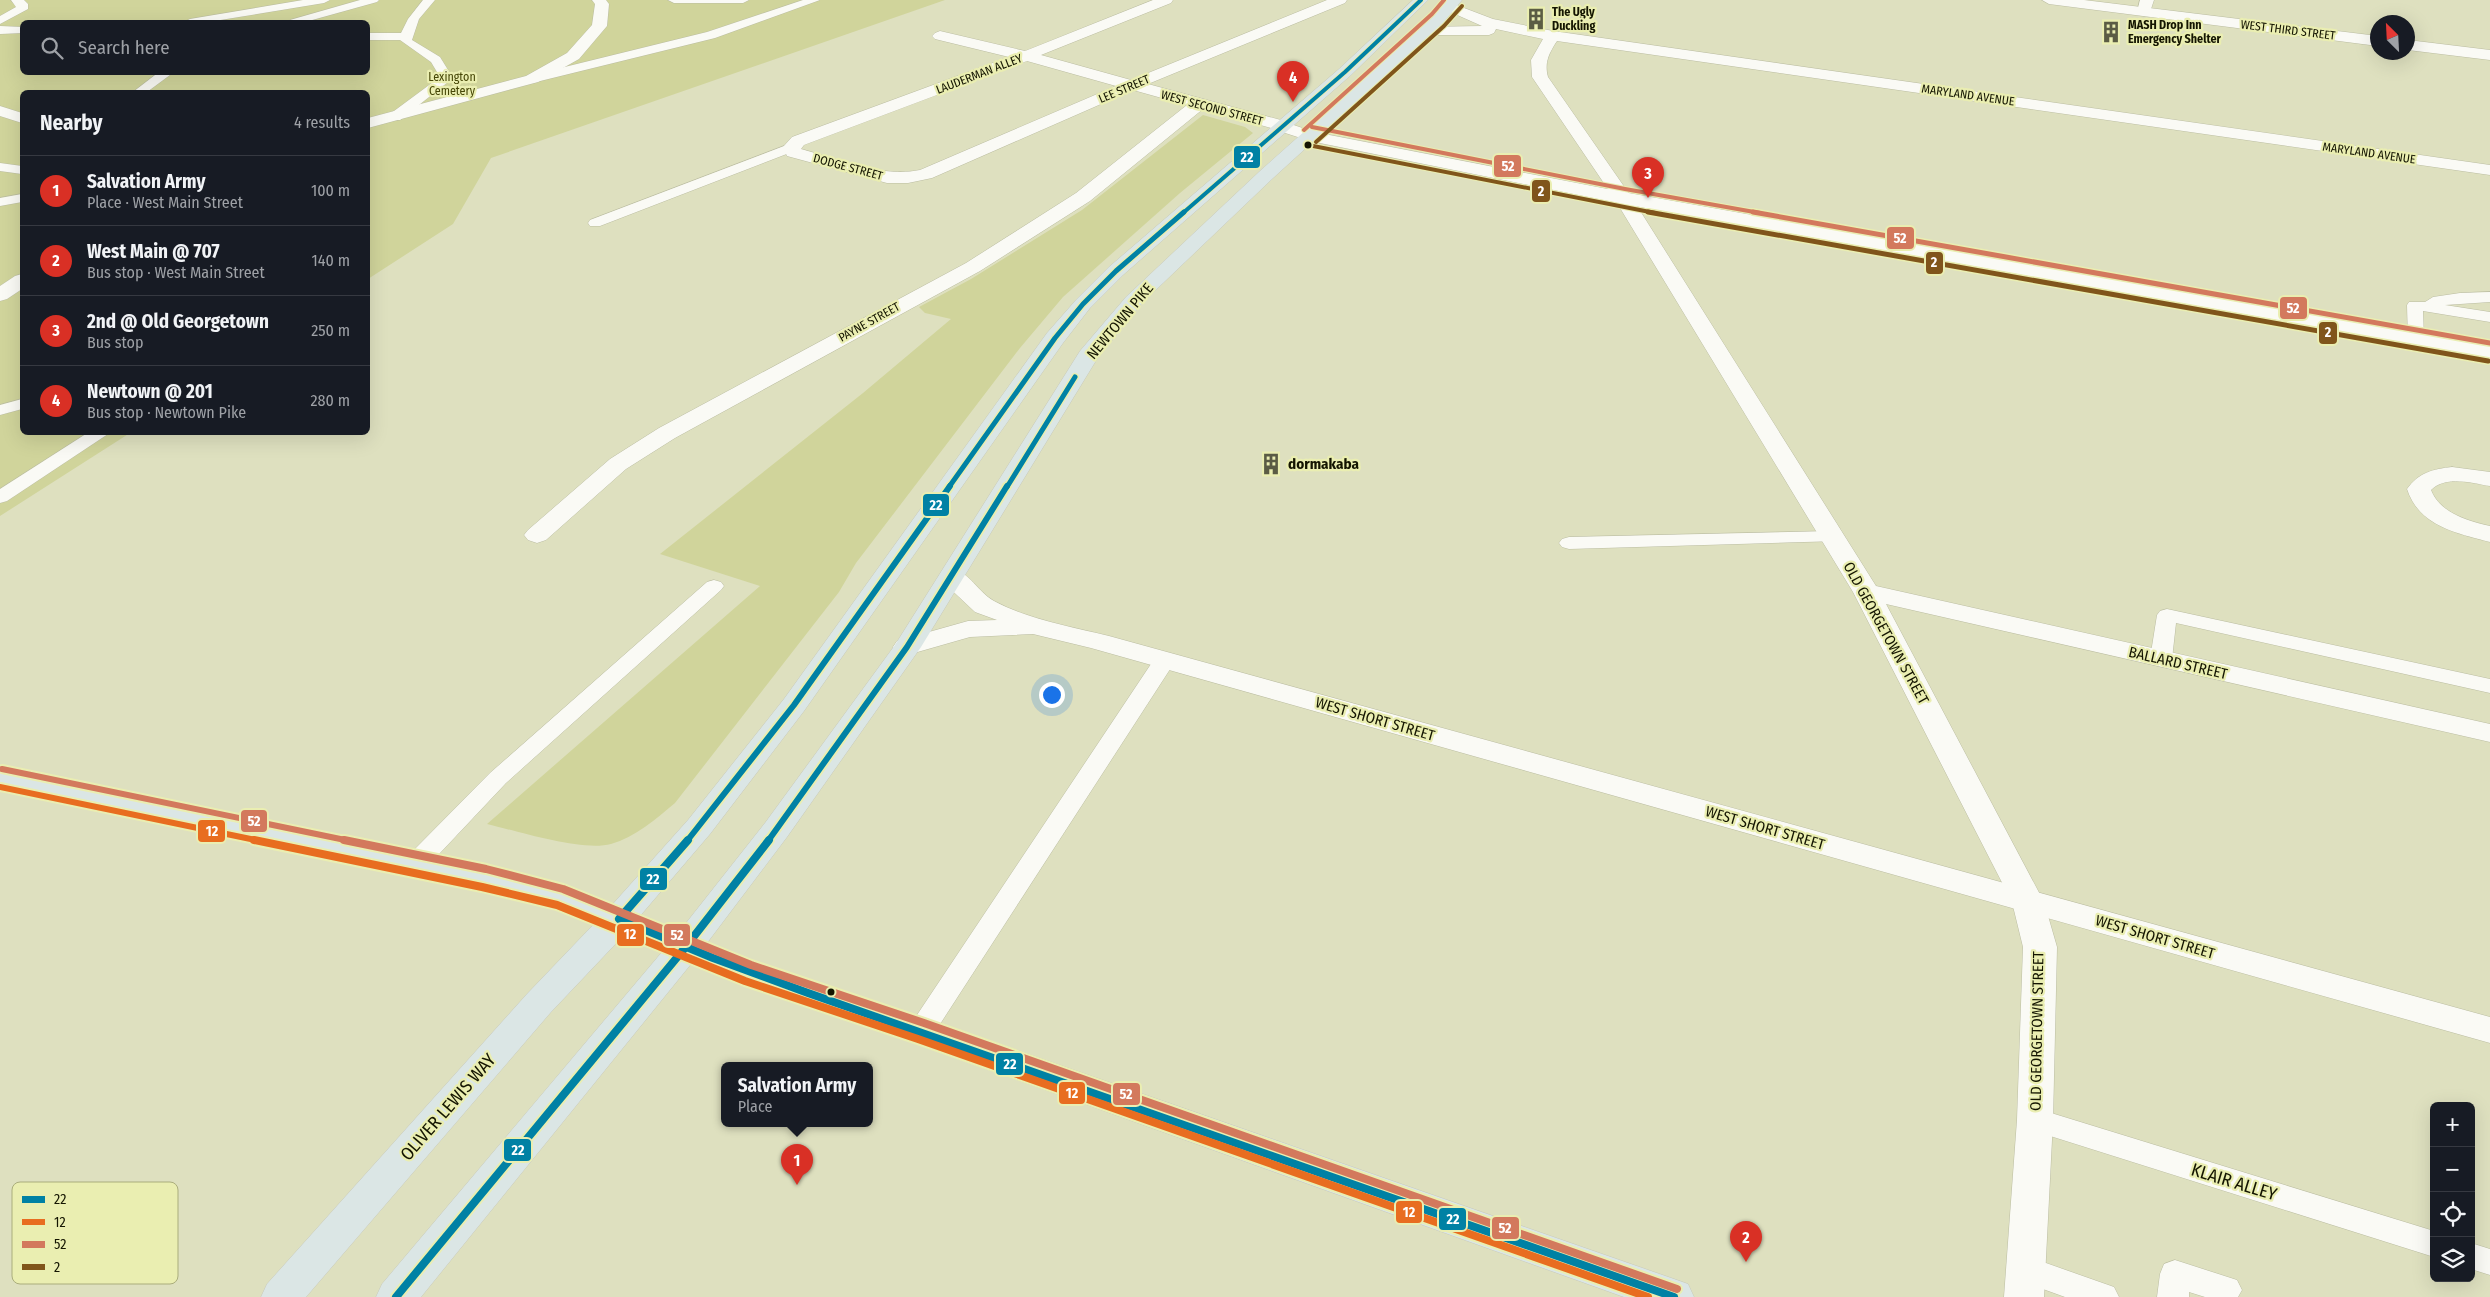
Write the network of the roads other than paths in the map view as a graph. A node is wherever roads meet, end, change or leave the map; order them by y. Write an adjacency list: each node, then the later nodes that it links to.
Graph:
1 (17, 0): 18 (lane)
2 (324, 0): 16 (lane)
3 (354, 0): 13 (lane)
4 (429, 0): 26 (lane)
5 (599, 0): 32 (street)
6 (674, 0): 7 (lane)
7 (744, 0)
8 (814, 0): 32 (lane)
9 (1166, 0): 30 (street, LAUDERMAN ALLEY)
10 (1340, 0): 33 (street, LEE STREET)
11 (1421, 0): 40 (main road)
12 (2049, 0): 15 (street, WEST THIRD STREET)
13 (370, 1): 17 (lane)
14 (1453, 3): 19 (street, MARYLAND AVENUE); 22 (main road, NEWTOWN PIKE)
15 (2146, 6): 27 (street, WEST THIRD STREET)
16 (202, 20)
17 (301, 20)
18 (0, 21)
19 (1508, 29): 22 (street); 25 (street, MARYLAND AVENUE)
20 (0, 30): 21 (lane)
21 (20, 30)
22 (1425, 32): 41 (main road, NEWTOWN PIKE)
23 (370, 36): 26 (lane)
24 (940, 36): 30 (street, WEST SECOND STREET)
25 (1553, 36): 45 (street, MARYLAND AVENUE); 48 (street, OLD GEORGETOWN STREET)
26 (406, 37): 38 (lane)
27 (2370, 40)
28 (2415, 46): 29 (street)
29 (2490, 55)
30 (1026, 56): 33 (street, WEST SECOND STREET); 42 (street, LAUDERMAN ALLEY)
31 (164, 75): 34 (lane)
32 (532, 79): 38 (street)
33 (1129, 86): 35 (street, WEST SECOND STREET); 46 (street, LEE STREET)
34 (142, 90)
35 (1198, 105): 40 (street, WEST SECOND STREET); 64 (street, PAYNE STREET)
36 (0, 111): 37 (street)
37 (20, 117)
38 (395, 117): 39 (street)
39 (370, 123)
40 (1282, 126): 41 (street, WEST SECOND STREET); 79 (main road)
41 (1310, 136): 48 (street, WEST SECOND STREET); 67 (main road, NEWTOWN PIKE)
42 (792, 147): 46 (street, DODGE STREET); 50 (lane)
43 (0, 167): 44 (lane)
44 (20, 170)
45 (2490, 170)
46 (908, 178)
47 (20, 198): 49 (lane)
48 (1623, 198): 56 (street, WEST SECOND STREET); 65 (street, OLD GEORGETOWN STREET)
49 (0, 202)
50 (595, 223)
51 (20, 281): 52 (street)
52 (0, 294)
53 (2490, 296): 54 (lane)
54 (2415, 305): 55 (lane); 56 (lane)
55 (2490, 317)
56 (2416, 339): 57 (street, WEST SECOND STREET)
57 (2490, 352)
58 (20, 405): 59 (lane)
59 (0, 410)
60 (97, 435): 62 (lane)
61 (2490, 479): 63 (street)
62 (0, 498)
63 (2490, 534)
64 (537, 535)
65 (1832, 537): 66 (lane); 69 (street, OLD GEORGETOWN STREET)
66 (1569, 543)
67 (952, 576): 70 (street, WEST SHORT STREET); 71 (main road, NEWTOWN PIKE)
68 (714, 586): 77 (lane)
69 (1866, 592): 72 (street, BALLARD STREET); 78 (street, OLD GEORGETOWN STREET)
70 (1040, 628): 71 (street, WEST SHORT STREET); 73 (street, WEST SHORT STREET)
71 (907, 647): 80 (main road, NEWTOWN PIKE)
72 (2161, 659): 74 (lane); 75 (street, BALLARD STREET)
73 (1165, 660): 78 (street, WEST SHORT STREET); 82 (lane)
74 (2490, 686)
75 (2490, 733)
76 (1, 779): 77 (main road)
77 (415, 864): 79 (main road)
78 (2028, 902): 81 (street, WEST SHORT STREET); 83 (street, OLD GEORGETOWN STREET)
79 (619, 919): 80 (main road); 89 (main road, OLIVER LEWIS WAY)
80 (684, 949): 82 (main road); 90 (main road)
81 (2490, 1030)
82 (921, 1031): 91 (main road)
83 (2035, 1120): 84 (lane, KLAIR ALLEY); 87 (street, OLD GEORGETOWN STREET)
84 (2430, 1243)
85 (2475, 1257): 86 (lane)
86 (2490, 1262)
87 (2025, 1283): 92 (lane)
88 (2226, 1290): 93 (lane)
89 (281, 1297)
90 (396, 1297)
91 (1674, 1297)
92 (2103, 1297)
93 (2173, 1297)

